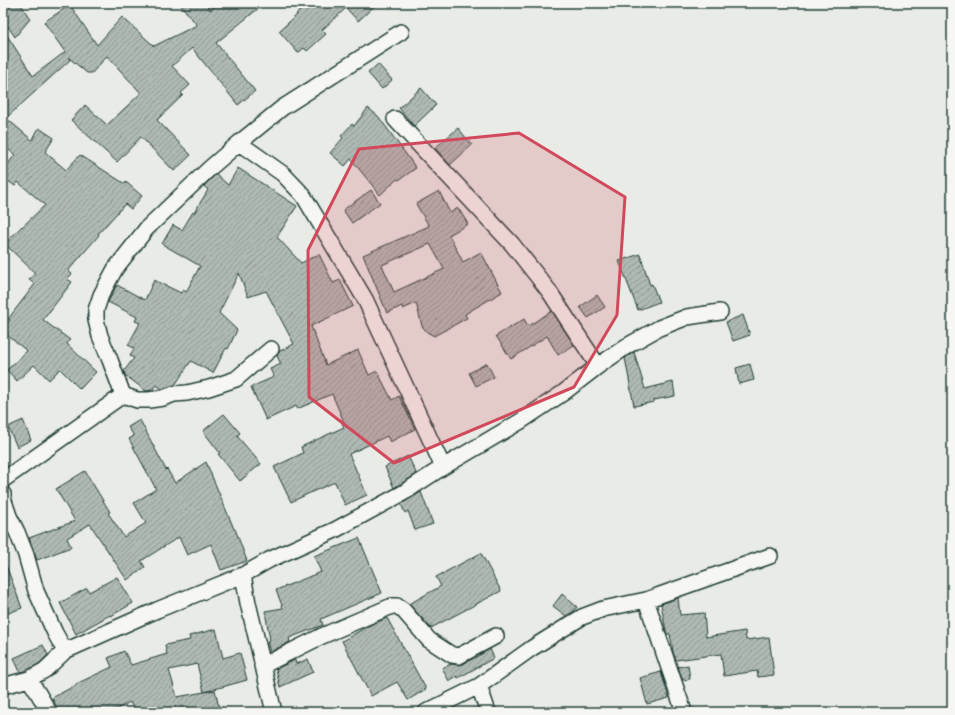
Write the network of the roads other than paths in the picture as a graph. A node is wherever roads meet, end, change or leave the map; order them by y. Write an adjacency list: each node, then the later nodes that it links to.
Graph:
1 (401, 32): 3 (street)
2 (395, 120): 6 (street)
3 (239, 143): 7 (street); 8 (street)
4 (720, 312): 6 (street)
5 (271, 349): 7 (street)
6 (598, 366): 8 (street)
7 (123, 395): 9 (street)
8 (443, 467): 12 (street)
9 (3, 480)
10 (3, 494): 15 (street)
11 (770, 556): 13 (street)
12 (243, 575): 15 (street); 16 (street)
13 (646, 600): 19 (street); 24 (street)
14 (496, 636): 16 (street)
15 (65, 651): 17 (street)
16 (262, 666): 21 (street)
17 (29, 679): 18 (street); 20 (street)
18 (3, 686)
19 (480, 686): 22 (street); 23 (street)
20 (49, 712)
21 (274, 712)
22 (426, 712)
23 (488, 712)
24 (684, 712)

